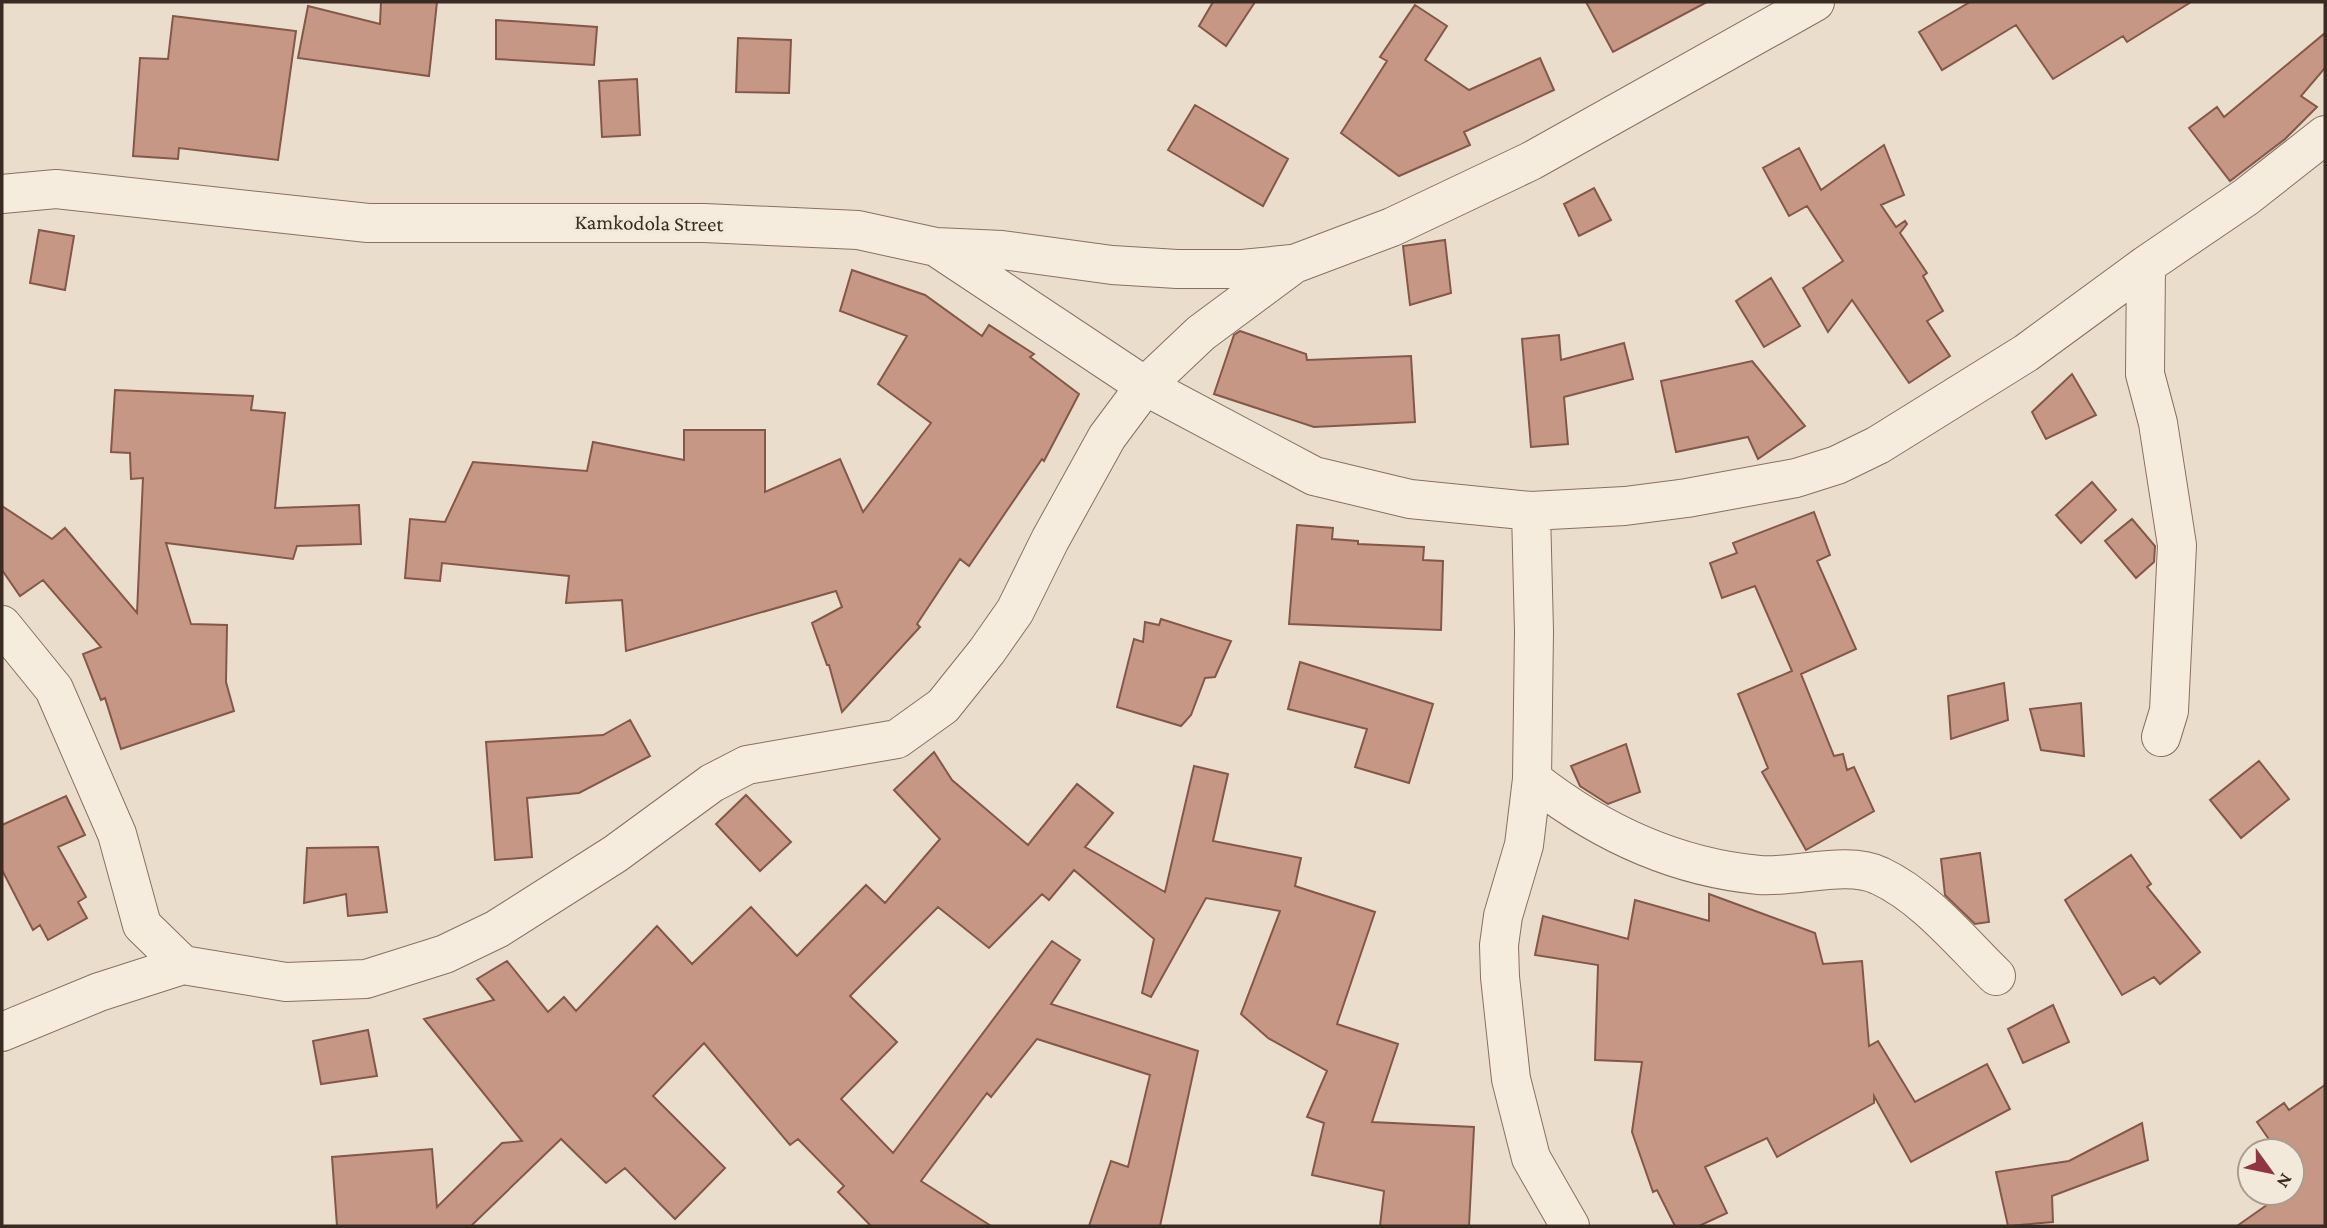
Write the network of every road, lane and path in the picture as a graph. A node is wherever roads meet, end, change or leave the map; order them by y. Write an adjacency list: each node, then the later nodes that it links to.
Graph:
1 (1815, 2): 5 (street)
2 (2325, 135): 6 (street)
3 (2, 194): 4 (street, Kamkodola Street)
4 (936, 247): 5 (street, Kamkodola Street); 7 (street)
5 (1294, 264): 7 (street)
6 (2146, 265): 8 (street); 10 (street)
7 (1145, 386): 8 (street); 12 (street)
8 (1531, 511): 11 (street)
9 (2, 625): 12 (street)
10 (2161, 737)
11 (1532, 779): 13 (street); 15 (street)
12 (183, 965): 14 (street)
13 (1996, 976)
14 (2, 1032)
15 (1570, 1226)

